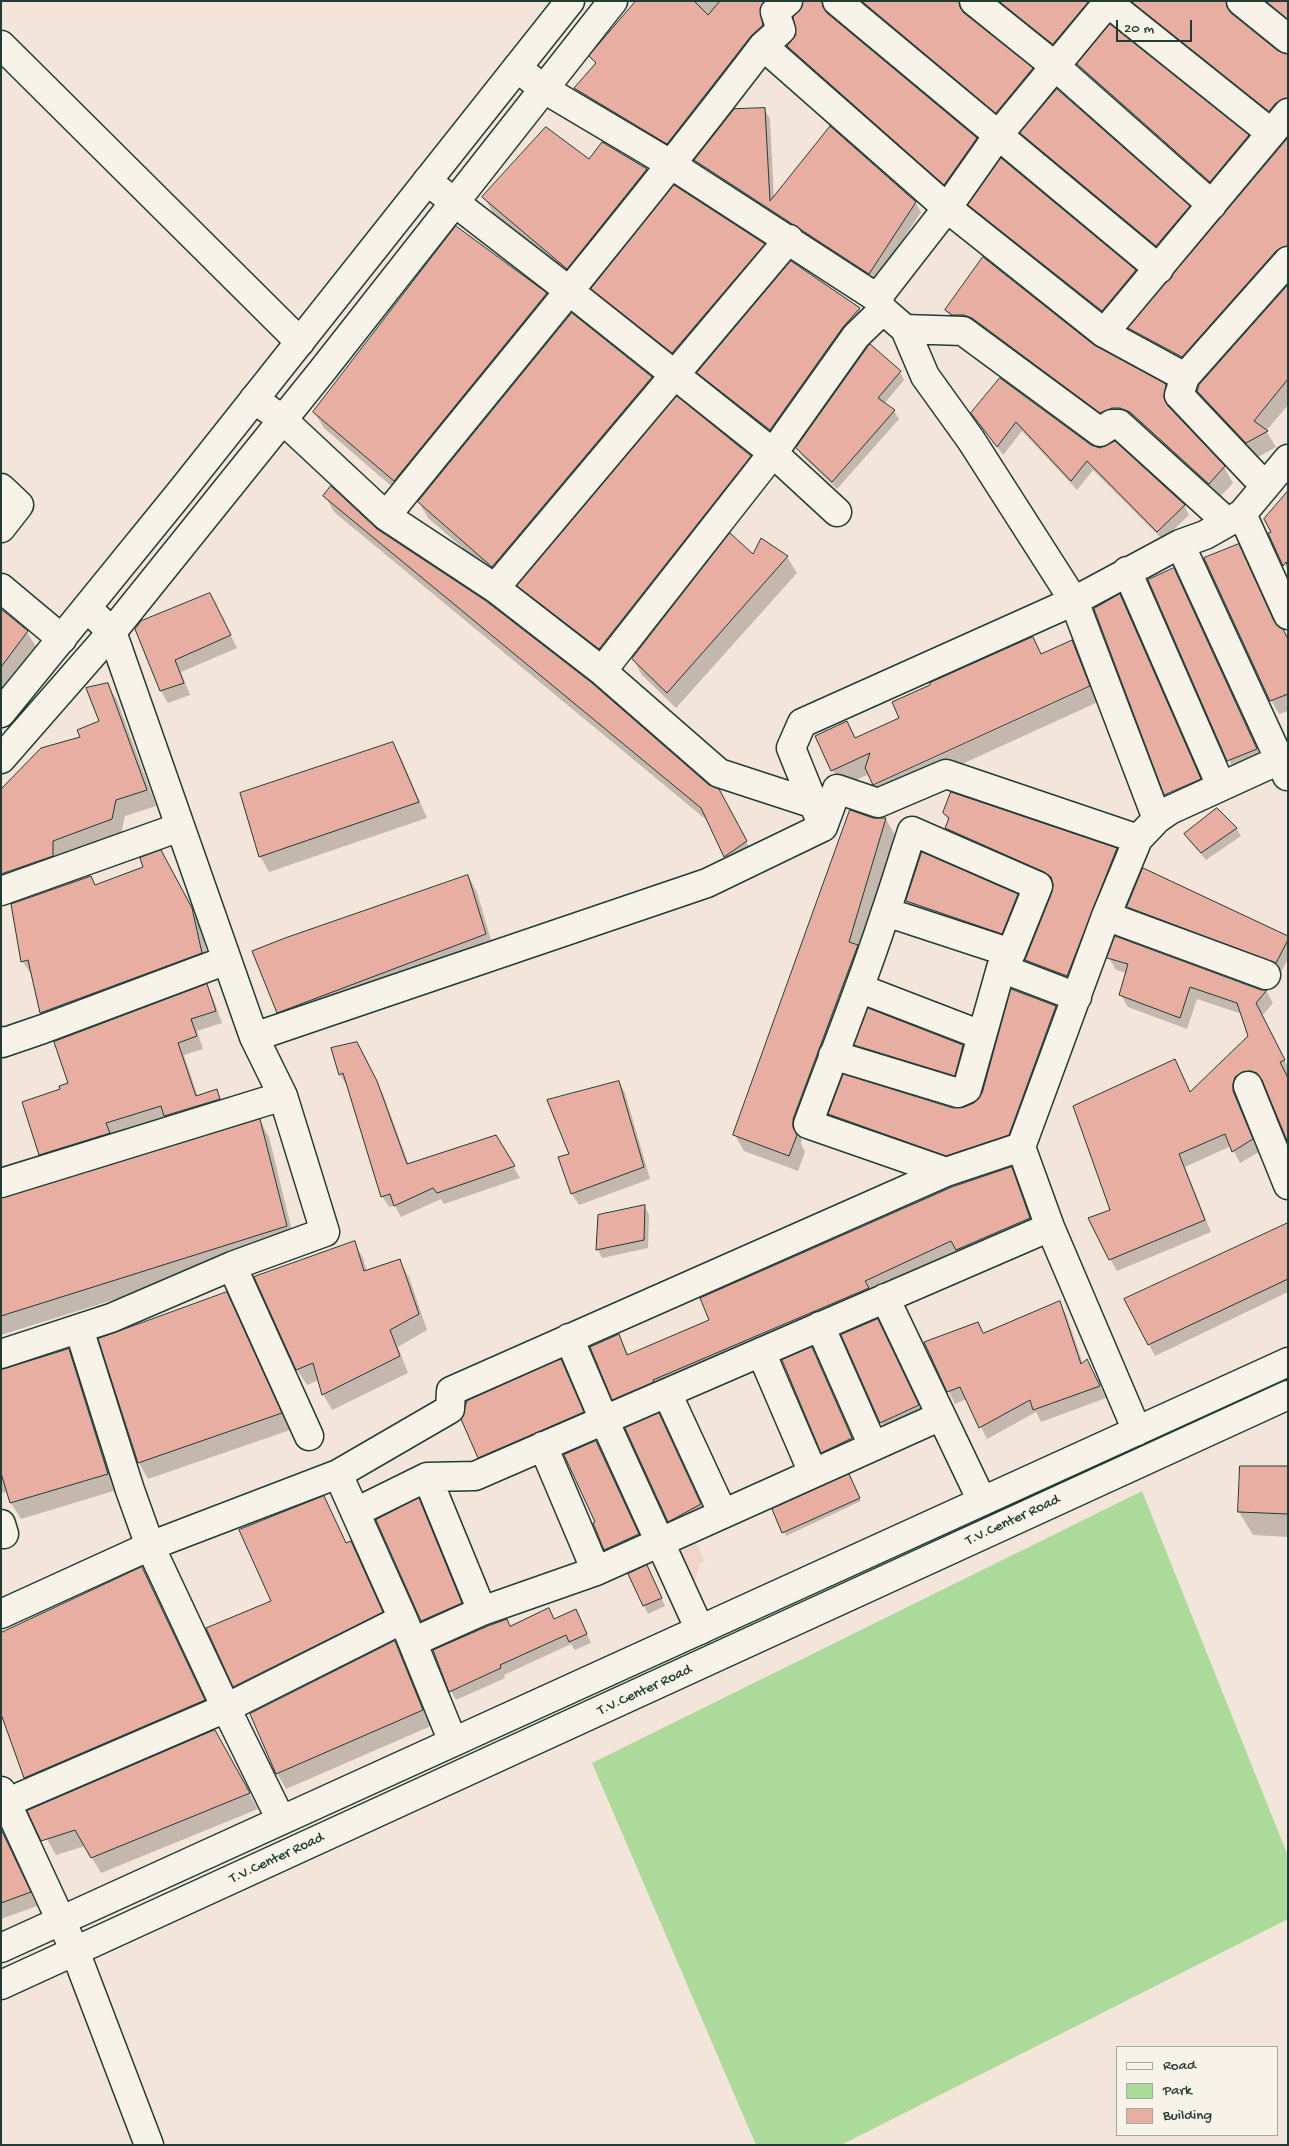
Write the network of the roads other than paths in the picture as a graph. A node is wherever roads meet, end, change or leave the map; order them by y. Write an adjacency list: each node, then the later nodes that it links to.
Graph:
1 (570, 1): 12 (street)
2 (613, 1): 13 (street)
3 (788, 1): 10 (street)
4 (837, 1): 15 (street)
5 (974, 1): 11 (street)
6 (1241, 1): 8 (street)
7 (1108, 2): 11 (street); 14 (street)
8 (1288, 39)
9 (1, 44): 28 (street)
10 (763, 46): 16 (street); 20 (street)
11 (1056, 67): 15 (street); 19 (street)
12 (517, 68): 13 (street); 17 (street)
13 (544, 89): 16 (street); 18 (street)
14 (1279, 123): 19 (street)
15 (999, 134): 20 (street); 23 (street)
16 (672, 165): 21 (street); 24 (street)
17 (427, 181): 18 (street); 28 (street)
18 (454, 203): 24 (street); 32 (street)
19 (1212, 204): 23 (street)
20 (947, 208): 25 (street); 27 (street)
21 (789, 239): 25 (street); 29 (street)
22 (1288, 261): 30 (street)
23 (1159, 269): 27 (street)
24 (568, 290): 29 (street); 38 (street)
25 (880, 304): 26 (street); 33 (street)
26 (905, 329): 39 (street); 45 (street)
27 (1104, 333): 30 (street)
28 (300, 342): 31 (street)
29 (675, 374): 33 (street); 44 (street)
30 (1185, 377): 35 (street)
31 (254, 399): 32 (street); 46 (street)
32 (283, 420): 38 (street); 48 (street)
33 (773, 453): 37 (street); 50 (street)
34 (1288, 459): 35 (street)
35 (1264, 485): 39 (street)
36 (1, 488): 40 (street)
37 (836, 512)
38 (386, 516): 44 (street)
39 (1235, 518): 41 (street); 47 (street)
40 (1, 528)
41 (1180, 544): 42 (street); 53 (street)
42 (1127, 571): 45 (street); 54 (street)
43 (1, 588): 49 (street)
44 (495, 588): 50 (street)
45 (1074, 601): 55 (street); 56 (street)
46 (87, 608): 48 (street); 49 (street)
47 (1288, 615)
48 (112, 632): 52 (street); 57 (street)
49 (62, 639): 51 (street)
50 (602, 671): 55 (street)
51 (1, 713)
52 (1, 759)
53 (1285, 764): 54 (street)
54 (1221, 786): 56 (street)
55 (819, 815): 58 (street); 68 (street)
56 (1157, 819): 58 (street)
57 (180, 827): 59 (street); 62 (street)
58 (1138, 839): 61 (street)
59 (1, 891)
60 (886, 912): 63 (street); 63 (street); 65 (street)
61 (1106, 916): 64 (street); 66 (street)
62 (227, 960): 68 (street); 69 (street)
63 (1006, 960): 66 (street); 67 (street)
64 (1266, 975)
65 (859, 988): 67 (street); 70 (street)
66 (1077, 997): 73 (street)
67 (981, 1035): 70 (street)
68 (254, 1037): 72 (street)
69 (1, 1040)
70 (833, 1054): 74 (street)
71 (1248, 1086): 76 (street)
72 (283, 1096): 75 (street); 78 (street)
73 (1021, 1147): 74 (street); 77 (street)
74 (946, 1172): 82 (street)
75 (1, 1184)
76 (1288, 1185)
77 (1050, 1227): 79 (street); 90 (street)
78 (232, 1266): 81 (street); 91 (street)
79 (886, 1298): 80 (street); 88 (street)
80 (820, 1326): 83 (street); 93 (street)
81 (79, 1329): 84 (street); 101 (street)
82 (569, 1338): 89 (street); 95 (street)
83 (761, 1352): 86 (street); 94 (street)
84 (1, 1354)
85 (1288, 1362): 90 (street, T.V.Center Road)
86 (667, 1393): 89 (street); 99 (street)
87 (1288, 1395): 113 (street, T.V.Center Road)
88 (941, 1416): 93 (street); 97 (street)
89 (604, 1420): 92 (street); 100 (street)
90 (1137, 1431): 97 (street, T.V.Center Road)
91 (309, 1436)
92 (544, 1446): 96 (street); 102 (street)
93 (873, 1446): 94 (street)
94 (813, 1473): 99 (street)
95 (338, 1474): 98 (street); 101 (street)
96 (427, 1476): 98 (street); 103 (street)
97 (982, 1501): 106 (street, T.V.Center Road)
98 (356, 1512): 105 (street)
99 (723, 1514): 100 (street)
100 (660, 1542): 102 (street); 106 (street)
101 (150, 1546): 104 (street); 107 (street)
102 (596, 1571): 103 (street)
103 (482, 1611): 105 (street)
104 (1, 1614)
105 (408, 1630): 107 (street); 108 (street)
106 (700, 1630): 108 (street, T.V.Center Road)
107 (226, 1708): 109 (street); 110 (street)
108 (453, 1742): 110 (street, T.V.Center Road)
109 (3, 1799): 111 (street)
110 (282, 1820): 111 (street, T.V.Center Road)
111 (60, 1921): 112 (street, T.V.Center Road); 113 (street)
112 (1, 1948)
113 (76, 1951): 114 (street, T.V.Center Road); 115 (street)
114 (1, 1985)
115 (149, 2145)

